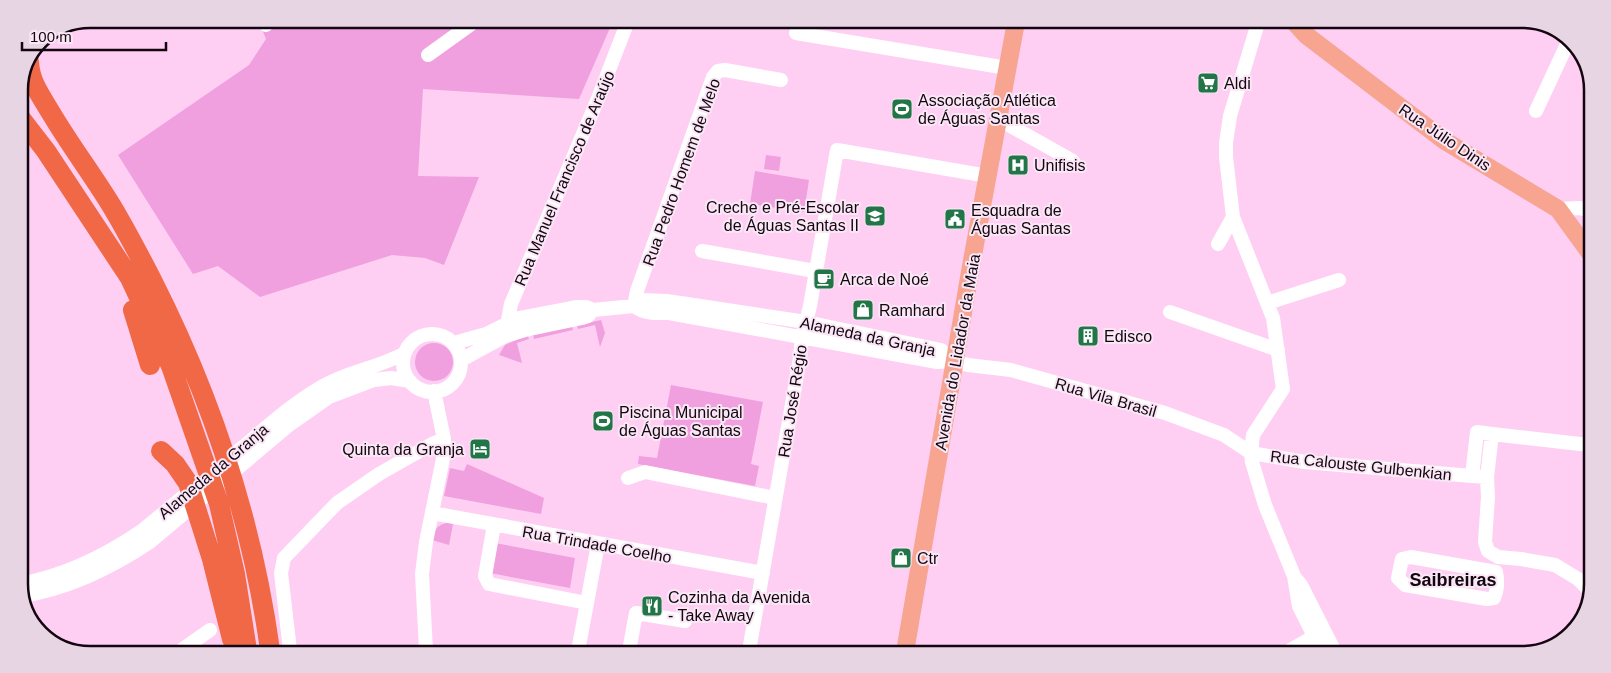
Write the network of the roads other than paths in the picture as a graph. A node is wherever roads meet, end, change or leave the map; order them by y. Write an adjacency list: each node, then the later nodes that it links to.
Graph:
1 (466, 28): 8 (street)
2 (625, 28): 32 (street, Rua Manuel Francisco de Araújo)
3 (1015, 28): 9 (main road, Avenida do Lidador da Maia)
4 (1256, 28): 21 (street)
5 (1300, 28): 19 (main road, Rua Júlio Dinis)
6 (796, 33): 9 (street)
7 (1566, 47): 13 (street)
8 (428, 55)
9 (1007, 68): 14 (main road, Avenida do Lidador da Maia)
10 (30, 73): 16 (highway)
11 (781, 80): 29 (street, Rua Pedro Homem de Melo)
12 (28, 92): 16 (highway)
13 (1536, 111)
14 (998, 119): 17 (street); 18 (main road, Avenida do Lidador da Maia)
15 (28, 128): 22 (highway)
16 (63, 132): 69 (highway)
17 (1073, 161)
18 (988, 176): 26 (street, Rua José Régio); 38 (main road, Avenida do Lidador da Maia)
19 (1558, 208): 20 (street); 24 (main road, Rua Júlio Dinis)
20 (1583, 209)
21 (1233, 217): 23 (street); 23 (street)
22 (98, 229): 39 (highway); 68 (highway)
23 (1242, 241): 28 (street)
24 (1583, 244)
25 (702, 251): 26 (street)
26 (815, 271): 31 (street, Rua José Régio)
27 (1339, 280): 28 (street)
28 (1267, 304): 35 (street)
29 (634, 306): 31 (street, Alameda da Granja); 32 (street, Alameda da Granja); 33 (street, Alameda da Granja)
30 (1170, 312): 35 (street)
31 (806, 322): 33 (street, Rua José Régio); 38 (street, Alameda da Granja)
32 (506, 330): 34 (street, Alameda da Granja); 37 (street, Alameda da Granja)
33 (802, 337): 38 (street, Alameda da Granja); 51 (street, Rua José Régio)
34 (454, 343): 36 (street, Alameda da Granja); 37 (street)
35 (1278, 350): 47 (street)
36 (405, 353): 40 (street); 42 (street, Alameda da Granja)
37 (461, 360): 41 (street)
38 (955, 361): 47 (street, Rua Vila Brasil); 75 (main road, Avenida do Lidador da Maia)
39 (150, 365)
40 (410, 381): 41 (street, Alameda da Granja); 42 (street, Alameda da Granja)
41 (434, 392): 44 (street)
42 (311, 401): 55 (street, Alameda da Granja)
43 (1492, 434): 45 (street); 48 (street, Rua Calouste Gulbenkian); 49 (street)
44 (444, 439): 52 (street); 70 (street)
45 (1584, 444)
46 (161, 451): 67 (highway)
47 (1251, 452): 48 (street, Rua Calouste Gulbenkian); 65 (street)
48 (1472, 476): 49 (street, Rua Calouste Gulbenkian)
49 (1487, 477): 56 (street)
50 (628, 478): 51 (street)
51 (775, 498): 57 (street, Rua José Régio)
52 (432, 513): 53 (street, Rua Trindade Coelho); 71 (street)
53 (494, 525): 54 (street, Rua Trindade Coelho); 62 (street)
54 (598, 544): 57 (street, Rua Trindade Coelho); 62 (street)
55 (126, 549): 59 (street, Alameda da Granja); 61 (street, Alameda da Granja)
56 (1503, 557): 58 (street); 60 (street)
57 (763, 572): 74 (street, Rua José Régio)
58 (1496, 572): 58 (street)
59 (28, 582)
60 (1584, 585)
61 (29, 595)
62 (587, 602): 72 (street)
63 (685, 621): 73 (street)
64 (210, 630): 66 (street)
65 (1319, 633): 76 (street); 77 (street); 78 (street)
66 (191, 646)
67 (236, 646)
68 (246, 646)
69 (270, 646)
70 (290, 646)
71 (426, 646)
72 (579, 646)
73 (630, 646)
74 (749, 646)
75 (906, 646)
76 (1297, 646)
77 (1321, 646)
78 (1330, 646)

